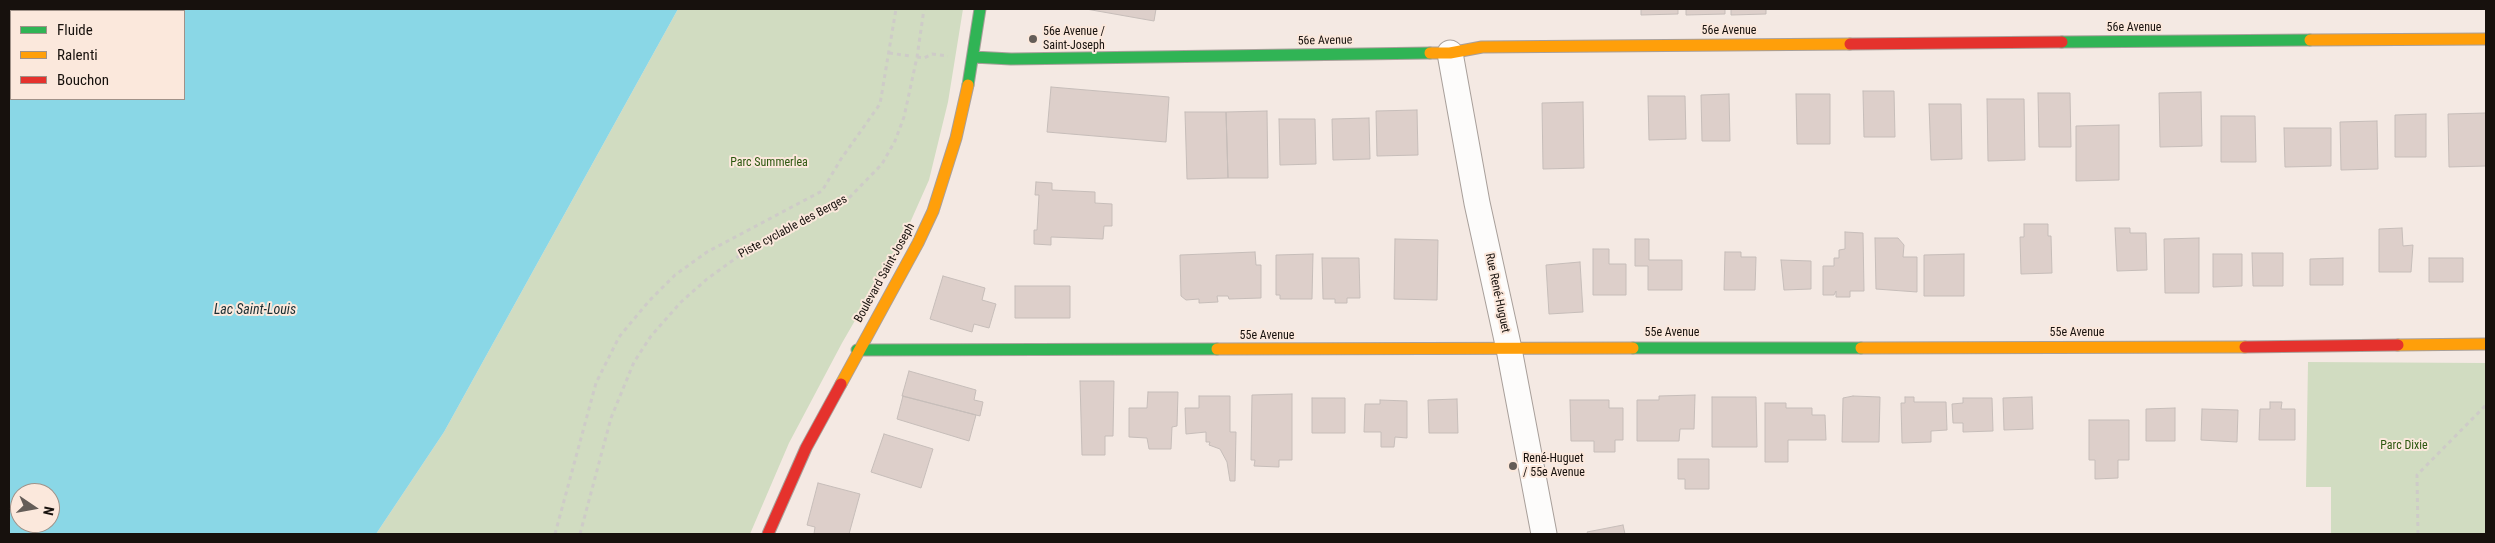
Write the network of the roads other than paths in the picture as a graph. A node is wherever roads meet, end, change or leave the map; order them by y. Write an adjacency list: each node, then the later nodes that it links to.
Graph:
1 (980, 9): 4 (street, Boulevard Saint-Joseph)
2 (2486, 39): 3 (street, 56e Avenue)
3 (1450, 53): 4 (street, 56e Avenue); 6 (street, Rue René-Huguet)
4 (973, 57): 7 (street, Boulevard Saint-Joseph)
5 (2486, 344): 6 (street, 55e Avenue)
6 (1509, 349): 7 (street, 55e Avenue); 9 (street, Rue René-Huguet)
7 (857, 350): 8 (street, Boulevard Saint-Joseph)
8 (768, 534)
9 (1544, 534)

